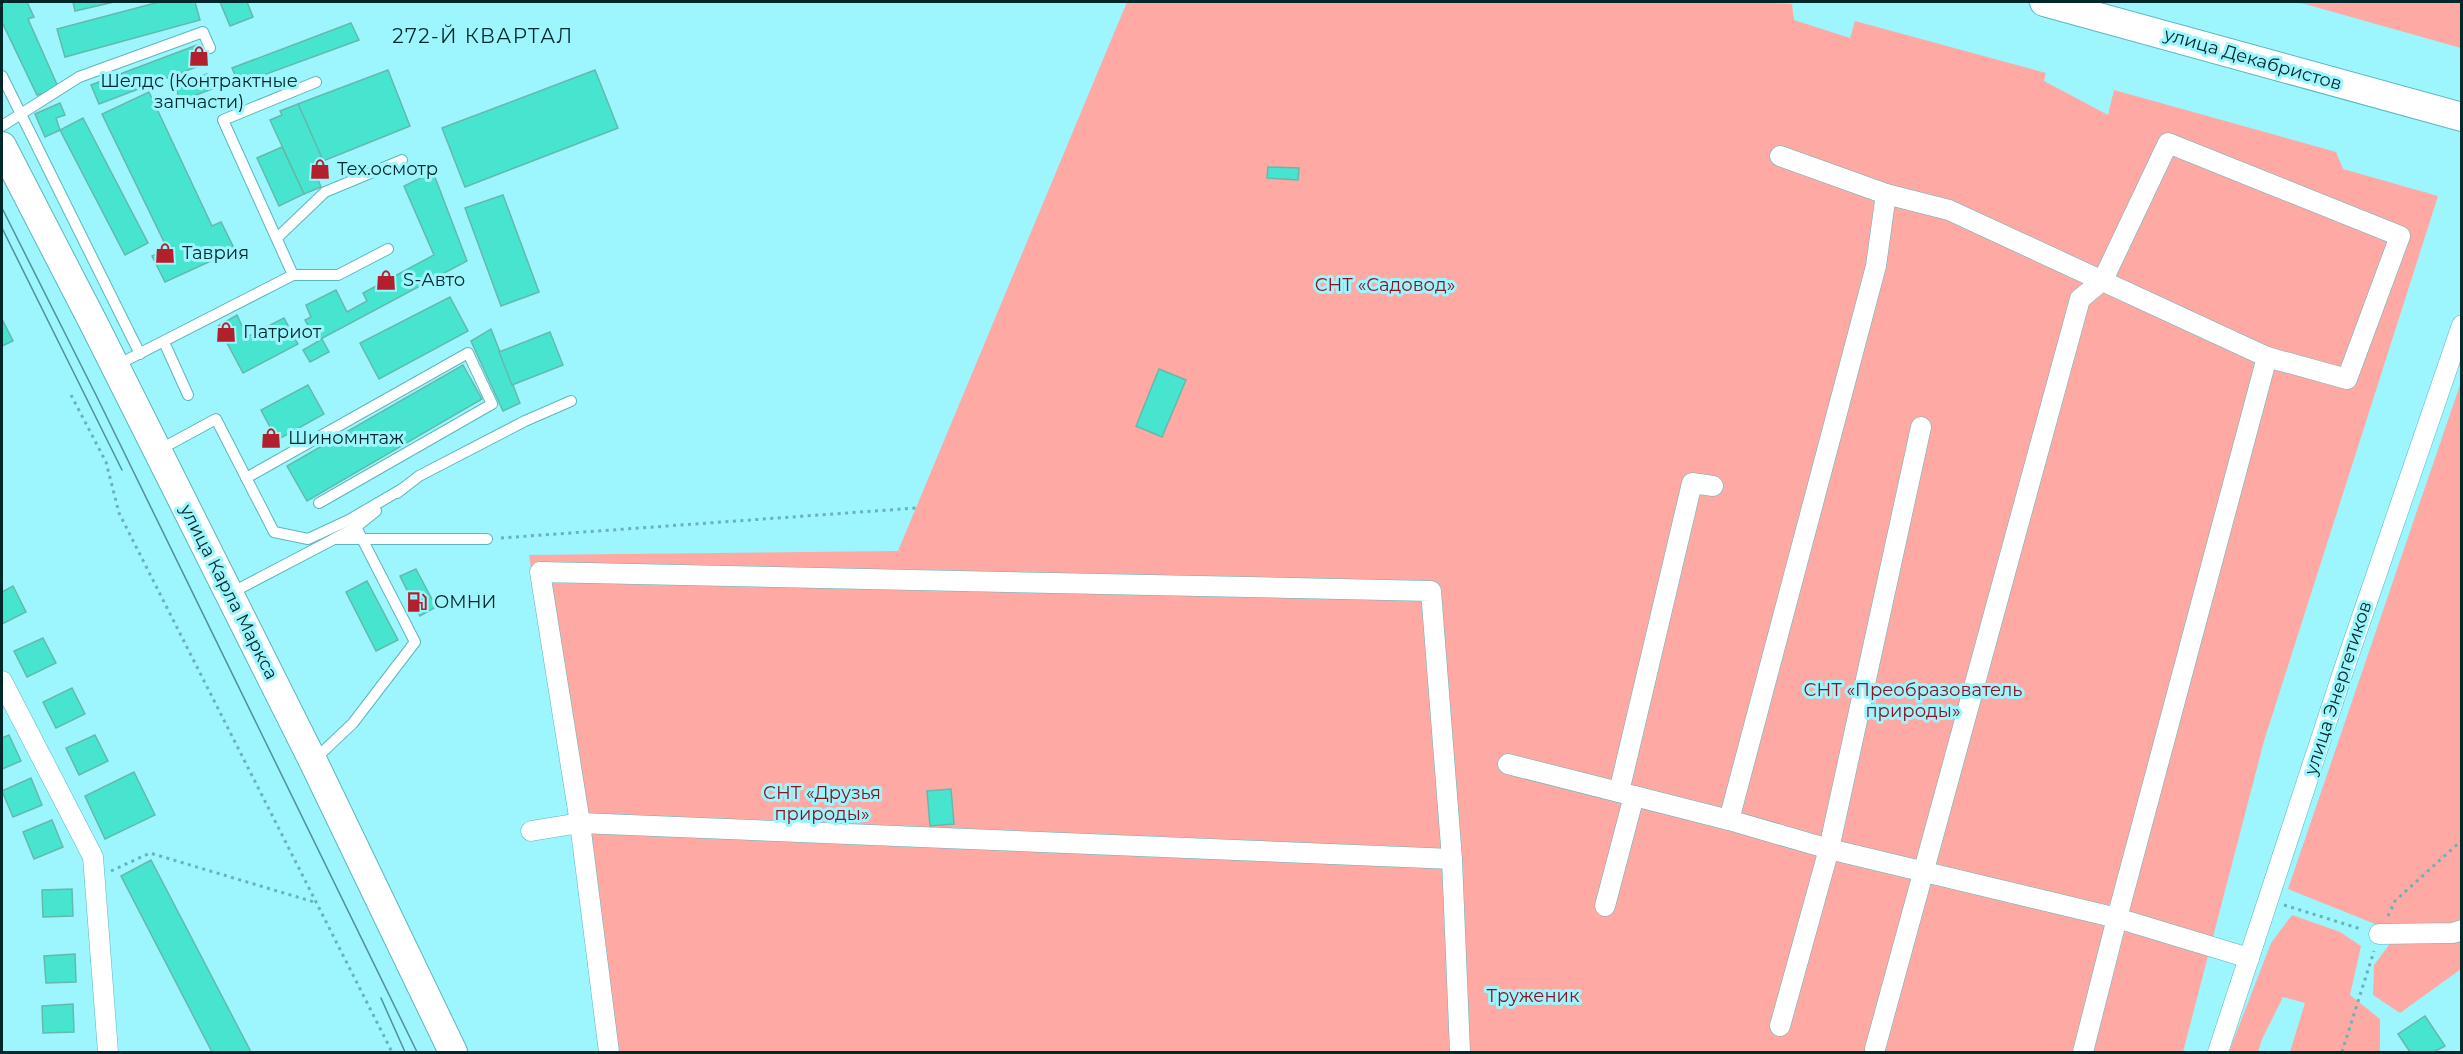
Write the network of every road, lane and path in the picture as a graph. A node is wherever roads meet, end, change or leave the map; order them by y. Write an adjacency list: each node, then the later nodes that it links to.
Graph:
1 (2044, 2): 6 (street, улица Декабристов)
2 (210, 48): 5 (lane)
3 (2, 76): 5 (lane)
4 (316, 82): 12 (lane)
5 (20, 114): 7 (lane); 19 (lane)
6 (2462, 117)
7 (2, 126)
8 (2, 146): 19 (street, улица Карла Маркса)
9 (1780, 156): 11 (street)
10 (402, 160): 12 (lane)
11 (1886, 194): 15 (street); 39 (street)
12 (277, 238): 14 (lane)
13 (388, 249): 14 (lane)
14 (293, 275): 17 (lane)
15 (2103, 280): 18 (street); 18 (street); 45 (street)
16 (2462, 325): 47 (street, улица Энергетиков)
17 (164, 342): 19 (lane); 21 (lane)
18 (2267, 357): 50 (street)
19 (128, 360): 24 (street, улица Карла Маркса)
20 (71, 395): 48 (path)
21 (188, 395)
22 (571, 401): 27 (lane)
23 (1921, 428): 43 (street)
24 (158, 451): 25 (lane); 34 (street, улица Карла Маркса)
25 (246, 478): 27 (lane); 28 (lane)
26 (1713, 486): 38 (street)
27 (402, 489): 30 (lane)
28 (319, 503)
29 (915, 508): 31 (path)
30 (356, 527): 32 (lane); 33 (lane)
31 (487, 538): 33 (lane)
32 (334, 540): 33 (lane); 34 (lane)
33 (365, 541): 36 (lane)
34 (230, 594): 36 (street, улица Карла Маркса)
35 (2, 681): 57 (street)
36 (313, 761): 55 (street, улица Карла Маркса)
37 (1508, 764): 38 (street)
38 (1626, 794): 39 (street); 49 (street)
39 (1729, 820): 43 (street)
40 (580, 823): 41 (street); 44 (street); 44 (street); 59 (street)
41 (531, 831)
42 (2462, 840): 52 (path)
43 (1829, 849): 45 (street); 54 (street)
44 (1452, 859): 60 (street)
45 (1924, 872): 50 (street); 56 (street)
46 (102, 876): 48 (path)
47 (2268, 900): 52 (path); 53 (street, улица Энергетиков)
48 (314, 902): 58 (path)
49 (1605, 906)
50 (2117, 918): 53 (street); 61 (street)
51 (2462, 930): 52 (street)
52 (2379, 934): 63 (path)
53 (2249, 958): 62 (street, улица Энергетиков)
54 (1780, 1026)
55 (450, 1049)
56 (1875, 1049)
57 (108, 1053)
58 (392, 1053)
59 (609, 1053)
60 (1460, 1053)
61 (2084, 1053)
62 (2218, 1053)
63 (2342, 1053)

